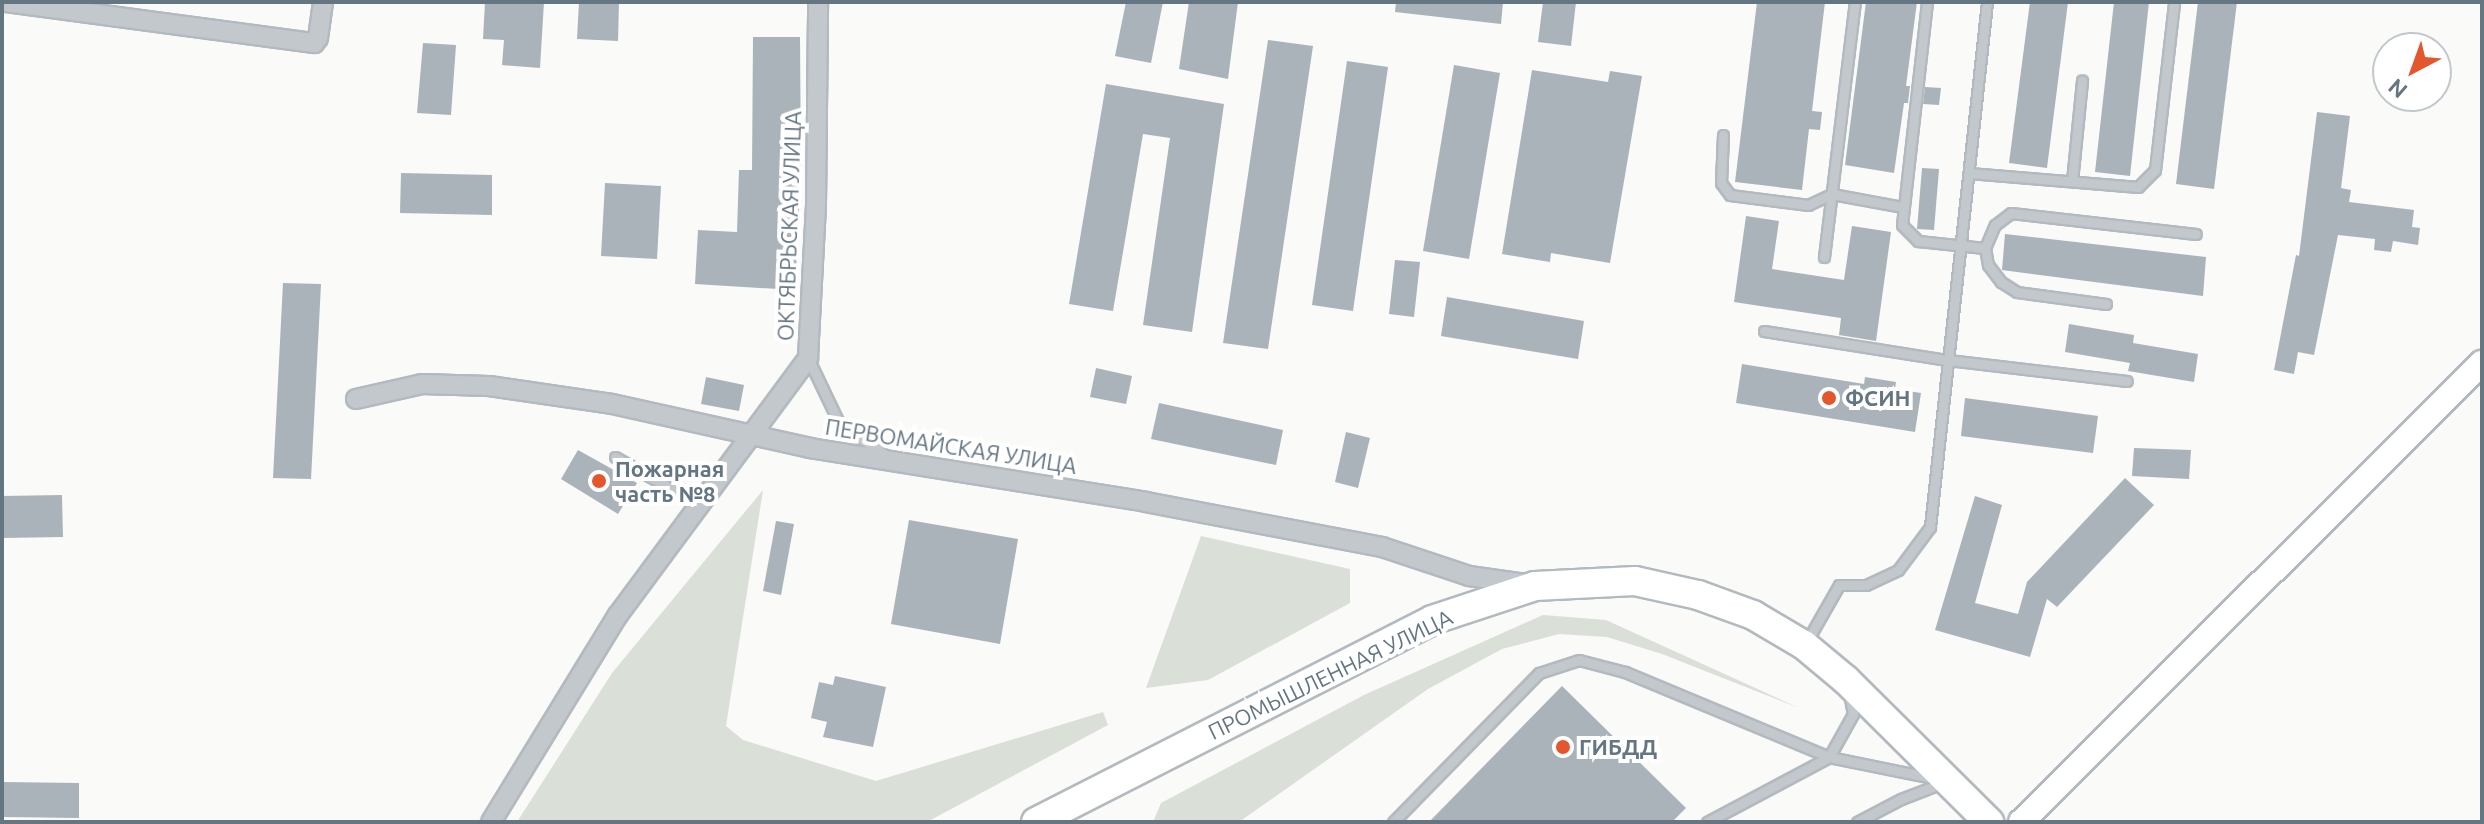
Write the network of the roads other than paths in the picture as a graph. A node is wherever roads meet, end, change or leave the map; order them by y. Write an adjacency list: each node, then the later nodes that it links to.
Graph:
1 (6, 2): 2 (street)
2 (323, 2)
3 (818, 2): 20 (street, ОКТЯБРЬСКАЯ УЛИЦА)
4 (1855, 2): 12 (lane)
5 (1927, 2): 13 (lane)
6 (1987, 2): 10 (lane)
7 (2174, 2): 11 (lane)
8 (2082, 80): 11 (lane)
9 (1723, 135): 12 (lane)
10 (1969, 173): 11 (lane); 15 (lane)
11 (2072, 181)
12 (1832, 194): 13 (lane); 17 (lane)
13 (1902, 207): 15 (lane)
14 (2196, 234): 16 (lane)
15 (1959, 247): 16 (lane); 21 (lane)
16 (1985, 248): 18 (lane)
17 (1824, 257)
18 (2106, 304)
19 (1764, 331): 21 (lane)
20 (808, 358): 25 (street, ОКТЯБРЬСКАЯ УЛИЦА); 27 (lane)
21 (1948, 360): 23 (lane); 30 (lane)
22 (2482, 363): 40 (main road)
23 (2127, 381)
24 (356, 399): 25 (street, ПЕРВОМАЙСКАЯ УЛИЦА)
25 (752, 433): 27 (street, ПЕРВОМАЙСКАЯ УЛИЦА); 28 (street, ОКТЯБРЬСКАЯ УЛИЦА)
26 (615, 457): 28 (lane)
27 (893, 461): 29 (street, ПЕРВОМАЙСКАЯ УЛИЦА)
28 (709, 493): 34 (street, ОКТЯБРЬСКАЯ УЛИЦА)
29 (1535, 586): 30 (main road, ПРОМЫШЛЕННАЯ УЛИЦА); 35 (main road, ПРОМЫШЛЕННАЯ УЛИЦА)
30 (1804, 645): 31 (main road, ПРОМЫШЛЕННАЯ УЛИЦА)
31 (1846, 680): 32 (lane); 33 (main road, ПРОМЫШЛЕННАЯ УЛИЦА)
32 (1829, 757): 33 (lane); 36 (lane); 37 (lane)
33 (1948, 781): 38 (lane); 39 (main road, ПРОМЫШЛЕННАЯ УЛИЦА)
34 (491, 822)
35 (1036, 822)
36 (1393, 822)
37 (1707, 822)
38 (1857, 822)
39 (1989, 822)
40 (2021, 822)

